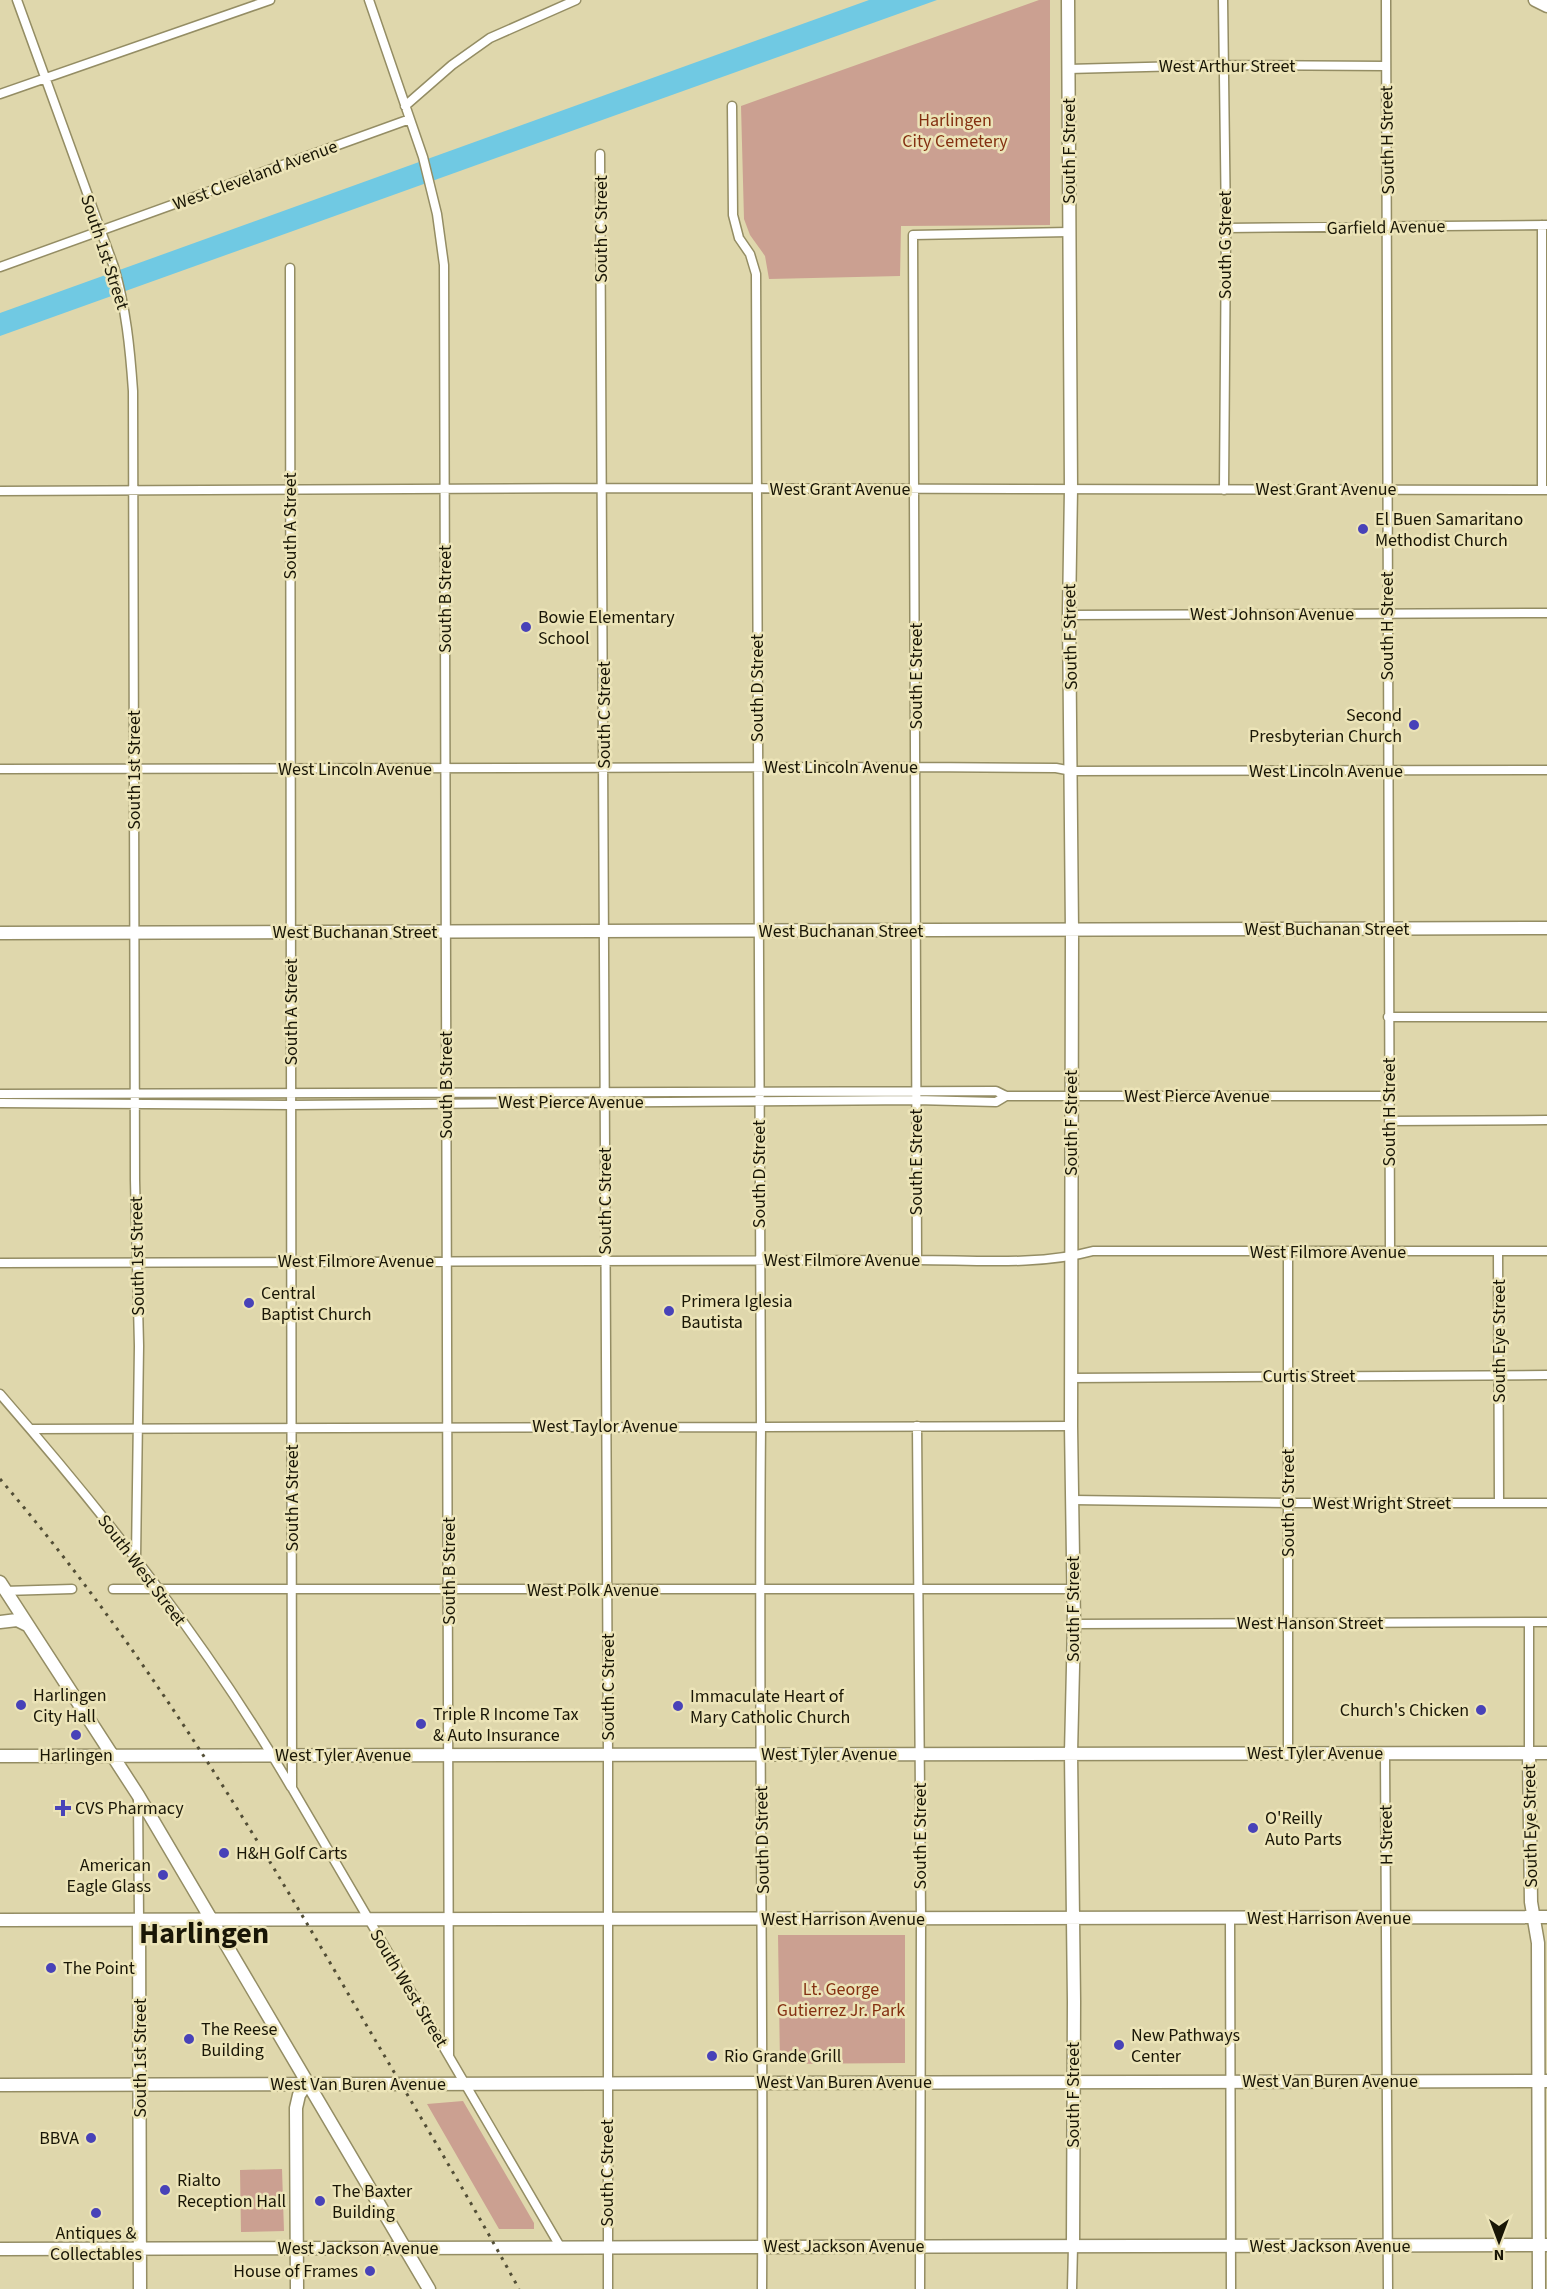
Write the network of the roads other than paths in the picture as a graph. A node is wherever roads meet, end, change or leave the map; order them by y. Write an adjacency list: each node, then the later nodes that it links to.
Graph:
1 (17, 0): 13 (street, South 1st Street)
2 (270, 0): 13 (street)
3 (369, 0): 15 (street)
4 (576, 0): 15 (street)
5 (1068, 0): 12 (street, South F Street)
6 (1223, 0): 10 (street, South G Street)
7 (1386, 0): 11 (street, South H Street)
8 (1535, 0): 9 (street)
9 (1547, 6)
10 (1223, 65): 11 (street, West Arthur Street); 12 (street, West Arthur Street); 21 (street, South G Street)
11 (1386, 66): 20 (street, South H Street)
12 (1068, 69): 23 (street, South F Street)
13 (45, 78): 14 (street); 22 (street, South 1st Street)
14 (0, 94)
15 (405, 106): 17 (street, South B Street)
16 (732, 106): 28 (street, South D Street)
17 (410, 119): 22 (street, West Cleveland Avenue); 27 (street, South B Street)
18 (600, 154): 26 (street, South C Street)
19 (1544, 225): 20 (street, Garfield Avenue); 34 (street)
20 (1388, 227): 21 (street, Garfield Avenue); 31 (street, South H Street)
21 (1226, 228): 33 (street, South G Street)
22 (100, 231): 24 (street, West Cleveland Avenue); 36 (street, South 1st Street)
23 (1069, 232): 29 (street, South E Street); 30 (street, South F Street)
24 (0, 267)
25 (290, 268): 32 (street, South A Street)
26 (602, 488): 27 (street, West Grant Avenue); 28 (street, West Grant Avenue); 41 (street, South C Street)
27 (445, 489): 32 (street, West Grant Avenue); 45 (street, South B Street)
28 (756, 489): 29 (street, West Grant Avenue); 42 (street, South D Street)
29 (915, 489): 30 (street, West Grant Avenue); 40 (street, South E Street)
30 (1071, 489): 33 (street, West Grant Avenue); 39 (street, South F Street)
31 (1386, 489): 33 (street, West Grant Avenue); 34 (street, West Grant Avenue); 37 (street, South H Street)
32 (290, 490): 36 (street, West Grant Avenue); 44 (street, South A Street)
33 (1224, 490)
34 (1544, 490)
35 (0, 491): 36 (street, West Grant Avenue)
36 (133, 491): 46 (street, South 1st Street)
37 (1387, 613): 38 (street, West Johnson Avenue); 39 (street, West Johnson Avenue); 49 (street, South H Street)
38 (1547, 613)
39 (1069, 615): 48 (street, South F Street)
40 (916, 767): 42 (street, West Lincoln Avenue); 48 (street, West Lincoln Avenue); 53 (street, South E Street)
41 (604, 768): 42 (street, West Lincoln Avenue); 45 (street, West Lincoln Avenue); 57 (street, South C Street)
42 (757, 768): 52 (street, South D Street)
43 (0, 769): 46 (street, West Lincoln Avenue)
44 (291, 769): 45 (street, West Lincoln Avenue); 46 (street, West Lincoln Avenue); 59 (street, South A Street)
45 (446, 769): 56 (street, South B Street)
46 (134, 770): 55 (street, South 1st Street)
47 (1547, 770): 49 (street, West Lincoln Avenue)
48 (1071, 771): 49 (street, West Lincoln Avenue); 54 (street, South F Street)
49 (1387, 771): 50 (street, South H Street)
50 (1388, 928): 51 (street, West Buchanan Street); 54 (street, West Buchanan Street); 60 (street, South H Street)
51 (1547, 928)
52 (758, 931): 53 (street, West Buchanan Street); 57 (street, West Buchanan Street); 63 (street, South D Street)
53 (917, 931): 54 (street, West Buchanan Street); 68 (street, South E Street)
54 (1072, 931): 69 (street, South F Street)
55 (135, 932): 58 (street, West Buchanan Street); 59 (street, West Buchanan Street); 67 (street, South 1st Street)
56 (447, 932): 57 (street, West Buchanan Street); 59 (street, West Buchanan Street); 65 (street, South B Street)
57 (605, 932): 62 (street, South C Street)
58 (0, 933)
59 (291, 933): 64 (street, South A Street)
60 (1388, 1017): 61 (street); 70 (street, South H Street)
61 (1547, 1017)
62 (605, 1092): 63 (street, West Pierce Avenue); 65 (street, West Pierce Avenue); 72 (street, South C Street)
63 (759, 1092): 68 (street, West Pierce Avenue); 74 (street, South D Street)
64 (291, 1093): 65 (street, West Pierce Avenue); 67 (street, West Pierce Avenue); 76 (street, South A Street)
65 (446, 1093): 71 (street, South B Street)
66 (0, 1094): 67 (street, West Pierce Avenue)
67 (135, 1094): 75 (street, South 1st Street)
68 (916, 1096): 69 (street, West Pierce Avenue); 74 (street, West Pierce Avenue); 86 (street, South E Street)
69 (1070, 1096): 70 (street, West Pierce Avenue); 83 (street, South F Street)
70 (1388, 1096): 78 (street, South H Street)
71 (446, 1102): 72 (street, West Pierce Avenue); 76 (street, West Pierce Avenue); 88 (street, South B Street)
72 (605, 1102): 74 (street, West Pierce Avenue); 84 (street, South C Street)
73 (0, 1103): 75 (street, West Pierce Avenue)
74 (759, 1103): 85 (street, South D Street)
75 (135, 1105): 76 (street, West Pierce Avenue); 89 (street, South 1st Street)
76 (291, 1105): 87 (street, South A Street)
77 (1547, 1120): 78 (street)
78 (1389, 1121): 79 (street, South H Street)
79 (1390, 1251): 80 (street, West Filmore Avenue); 82 (street, West Filmore Avenue)
80 (1498, 1251): 81 (street, West Filmore Avenue); 93 (street, South Eye Street)
81 (1547, 1251)
82 (1288, 1252): 83 (street, West Filmore Avenue); 92 (street, South G Street)
83 (1071, 1257): 86 (street, West Filmore Avenue); 94 (street, South F Street)
84 (605, 1260): 85 (street, West Filmore Avenue); 88 (street, West Filmore Avenue); 97 (street, South C Street)
85 (759, 1260): 86 (street, West Filmore Avenue); 101 (street, South D Street)
86 (917, 1260)
87 (292, 1261): 88 (street, West Filmore Avenue); 89 (street, West Filmore Avenue); 102 (street, South A Street)
88 (447, 1261): 96 (street, South B Street)
89 (137, 1262): 90 (street, West Filmore Avenue); 100 (street, South 1st Street)
90 (0, 1263)
91 (1547, 1375): 93 (street, Curtis Street)
92 (1288, 1376): 93 (street, Curtis Street); 94 (street, Curtis Street); 105 (street, South G Street)
93 (1499, 1376): 106 (street, South Eye Street)
94 (1071, 1378): 99 (street, South F Street)
95 (0, 1394): 103 (street, South West Street)
96 (448, 1426): 97 (street, West Taylor Avenue); 102 (street, West Taylor Avenue); 117 (street, South B Street)
97 (606, 1426): 101 (street, West Taylor Avenue); 118 (street, South C Street)
98 (917, 1426): 99 (street, West Taylor Avenue); 101 (street, West Taylor Avenue); 109 (street, South E Street)
99 (1071, 1426): 104 (street, South F Street)
100 (138, 1427): 102 (street, West Taylor Avenue); 103 (street, West Taylor Avenue); 108 (street, South 1st Street)
101 (760, 1427): 113 (street, South D Street)
102 (292, 1428): 116 (street, South A Street)
103 (31, 1429): 108 (street, South West Street)
104 (1073, 1500): 105 (street, West Wright Street); 114 (street, South F Street)
105 (1288, 1503): 106 (street, West Wright Street); 122 (street, South G Street)
106 (1499, 1503): 107 (street, West Wright Street)
107 (1547, 1503)
108 (136, 1558): 112 (street, South West Street)
109 (918, 1588): 113 (street, West Polk Avenue); 114 (street, West Polk Avenue); 131 (street, South E Street)
110 (72, 1589): 115 (street)
111 (113, 1589): 112 (street, West Polk Avenue)
112 (160, 1589): 116 (street, West Polk Avenue); 132 (street, South West Street)
113 (759, 1589): 118 (street, West Polk Avenue); 130 (street, South D Street)
114 (1073, 1589): 123 (street, South F Street)
115 (1, 1590): 124 (street)
116 (292, 1590): 117 (street, West Polk Avenue); 133 (street, South A Street)
117 (449, 1590): 118 (street, West Polk Avenue); 134 (street, South B Street)
118 (607, 1590): 135 (street, South C Street)
119 (0, 1622): 124 (street)
120 (1529, 1622): 121 (street, West Hanson Street); 122 (street, West Hanson Street); 128 (street, South Eye Street)
121 (1547, 1622)
122 (1287, 1623): 123 (street, West Hanson Street); 126 (street, South G Street)
123 (1074, 1624): 125 (street, South F Street)
124 (28, 1626): 137 (street)
125 (1071, 1753): 126 (street, West Tyler Avenue); 131 (street, West Tyler Avenue); 142 (street, South F Street)
126 (1288, 1753): 127 (street, West Tyler Avenue)
127 (1385, 1753): 128 (street, West Tyler Avenue); 140 (street, H Street)
128 (1529, 1753): 129 (street, West Tyler Avenue); 141 (street, South Eye Street)
129 (1547, 1753)
130 (761, 1754): 131 (street, West Tyler Avenue); 135 (street, West Tyler Avenue); 146 (street, South D Street)
131 (919, 1754): 147 (street, South E Street)
132 (273, 1755): 133 (street, West Tyler Avenue); 137 (street, West Tyler Avenue); 138 (street, South West Street)
133 (292, 1755): 134 (street, West Tyler Avenue); 138 (street, South West Street)
134 (449, 1755): 135 (street, West Tyler Avenue); 144 (street, South B Street)
135 (608, 1755): 145 (street, South C Street)
136 (0, 1756): 137 (street, West Tyler Avenue)
137 (112, 1756): 139 (street)
138 (292, 1788): 151 (street, South West Street)
139 (138, 1795): 149 (street, South 1st Street); 150 (street)
140 (1387, 1917): 141 (street, West Harrison Avenue); 143 (street, West Harrison Avenue); 154 (street)
141 (1541, 1917): 155 (street, South Eye Street)
142 (1072, 1918): 143 (street, West Harrison Avenue); 147 (street, West Harrison Avenue); 160 (street, South F Street)
143 (1230, 1918): 153 (street)
144 (450, 1919): 145 (street, West Harrison Avenue); 151 (street, West Harrison Avenue); 152 (street, South B Street)
145 (608, 1919): 146 (street, West Harrison Avenue); 158 (street, South C Street)
146 (763, 1919): 147 (street, West Harrison Avenue); 159 (street, South D Street)
147 (921, 1919): 156 (street, South E Street)
148 (0, 1920): 149 (street, West Harrison Avenue)
149 (139, 1920): 150 (street, West Harrison Avenue); 163 (street, South 1st Street)
150 (211, 1920): 151 (street, West Harrison Avenue); 157 (street)
151 (368, 1920): 152 (street, South West Street)
152 (449, 2055): 161 (street, South West Street)
153 (1231, 2081): 154 (street, West Van Buren Avenue); 160 (street, West Van Buren Avenue); 167 (street)
154 (1387, 2081): 155 (street, West Van Buren Avenue); 168 (street)
155 (1542, 2081): 164 (street, South Eye Street)
156 (921, 2082): 159 (street, West Van Buren Avenue); 160 (street, West Van Buren Avenue); 165 (street, South E Street)
157 (307, 2083): 161 (street, West Van Buren Avenue); 163 (street, West Van Buren Avenue); 170 (street); 174 (street)
158 (607, 2083): 159 (street, West Van Buren Avenue); 161 (street, West Van Buren Avenue); 172 (street, South C Street)
159 (762, 2083): 169 (street, South D Street)
160 (1074, 2083): 166 (street, South F Street)
161 (464, 2084): 171 (street, South West Street)
162 (0, 2085): 163 (street, West Van Buren Avenue)
163 (140, 2085): 175 (street, South 1st Street)
164 (1543, 2245): 168 (street, West Jackson Avenue); 185 (street, South Eye Street)
165 (919, 2246): 166 (street, West Jackson Avenue); 169 (street, West Jackson Avenue); 181 (street, South E Street)
166 (1073, 2246): 167 (street, West Jackson Avenue); 182 (street)
167 (1231, 2246): 168 (street, West Jackson Avenue); 183 (street)
168 (1388, 2246): 184 (street)
169 (763, 2247): 172 (street, West Jackson Avenue); 180 (street, South D Street)
170 (297, 2248): 174 (street, West Jackson Avenue); 175 (street, West Jackson Avenue); 177 (street)
171 (561, 2248): 172 (street, West Jackson Avenue); 174 (street, West Jackson Avenue)
172 (607, 2248): 179 (street, South C Street)
173 (0, 2249): 175 (street, West Jackson Avenue)
174 (405, 2249): 178 (street)
175 (141, 2250): 176 (street, South 1st Street)
176 (140, 2289)
177 (297, 2289)
178 (429, 2289)
179 (608, 2289)
180 (762, 2289)
181 (920, 2289)
182 (1072, 2289)
183 (1231, 2289)
184 (1388, 2289)
185 (1539, 2289)

